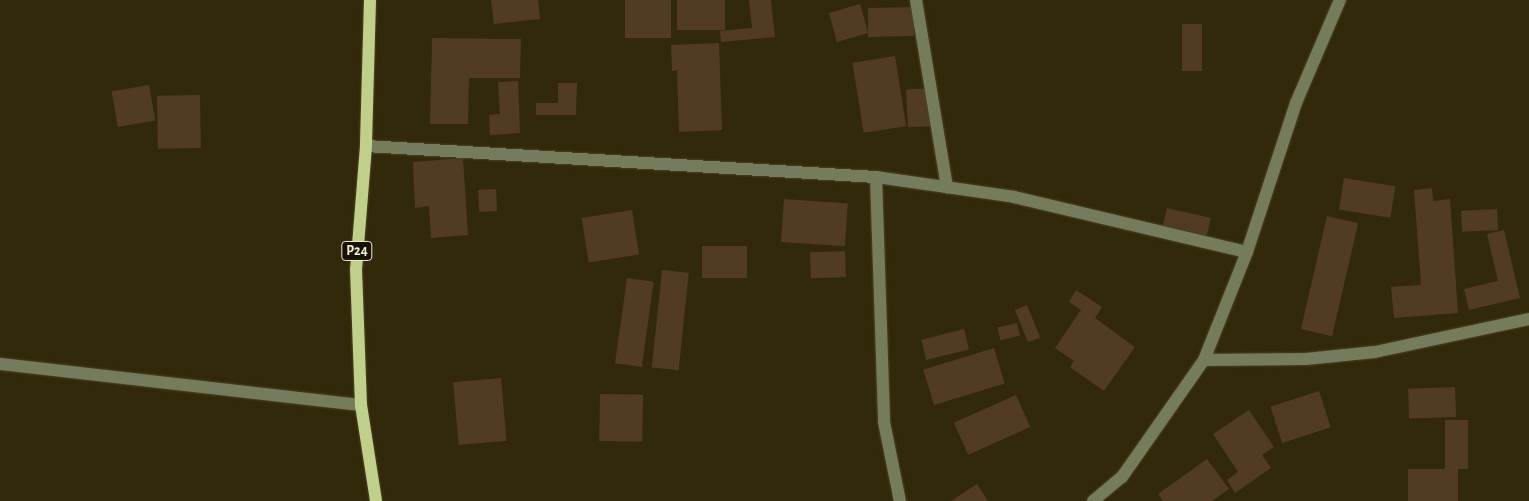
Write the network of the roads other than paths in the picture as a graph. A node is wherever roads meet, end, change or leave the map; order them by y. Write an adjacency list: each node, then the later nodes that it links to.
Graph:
1 (370, 0): 4 (main road, P24)
2 (916, 0): 6 (street)
3 (1340, 0): 7 (street)
4 (366, 146): 5 (street); 11 (main road, P24)
5 (876, 177): 6 (street); 13 (street)
6 (947, 187): 7 (street)
7 (1247, 252): 9 (street)
8 (1529, 319): 9 (street)
9 (1204, 360): 14 (street)
10 (0, 364): 11 (street)
11 (361, 405): 12 (main road, P24)
12 (376, 501)
13 (900, 501)
14 (1093, 501)

